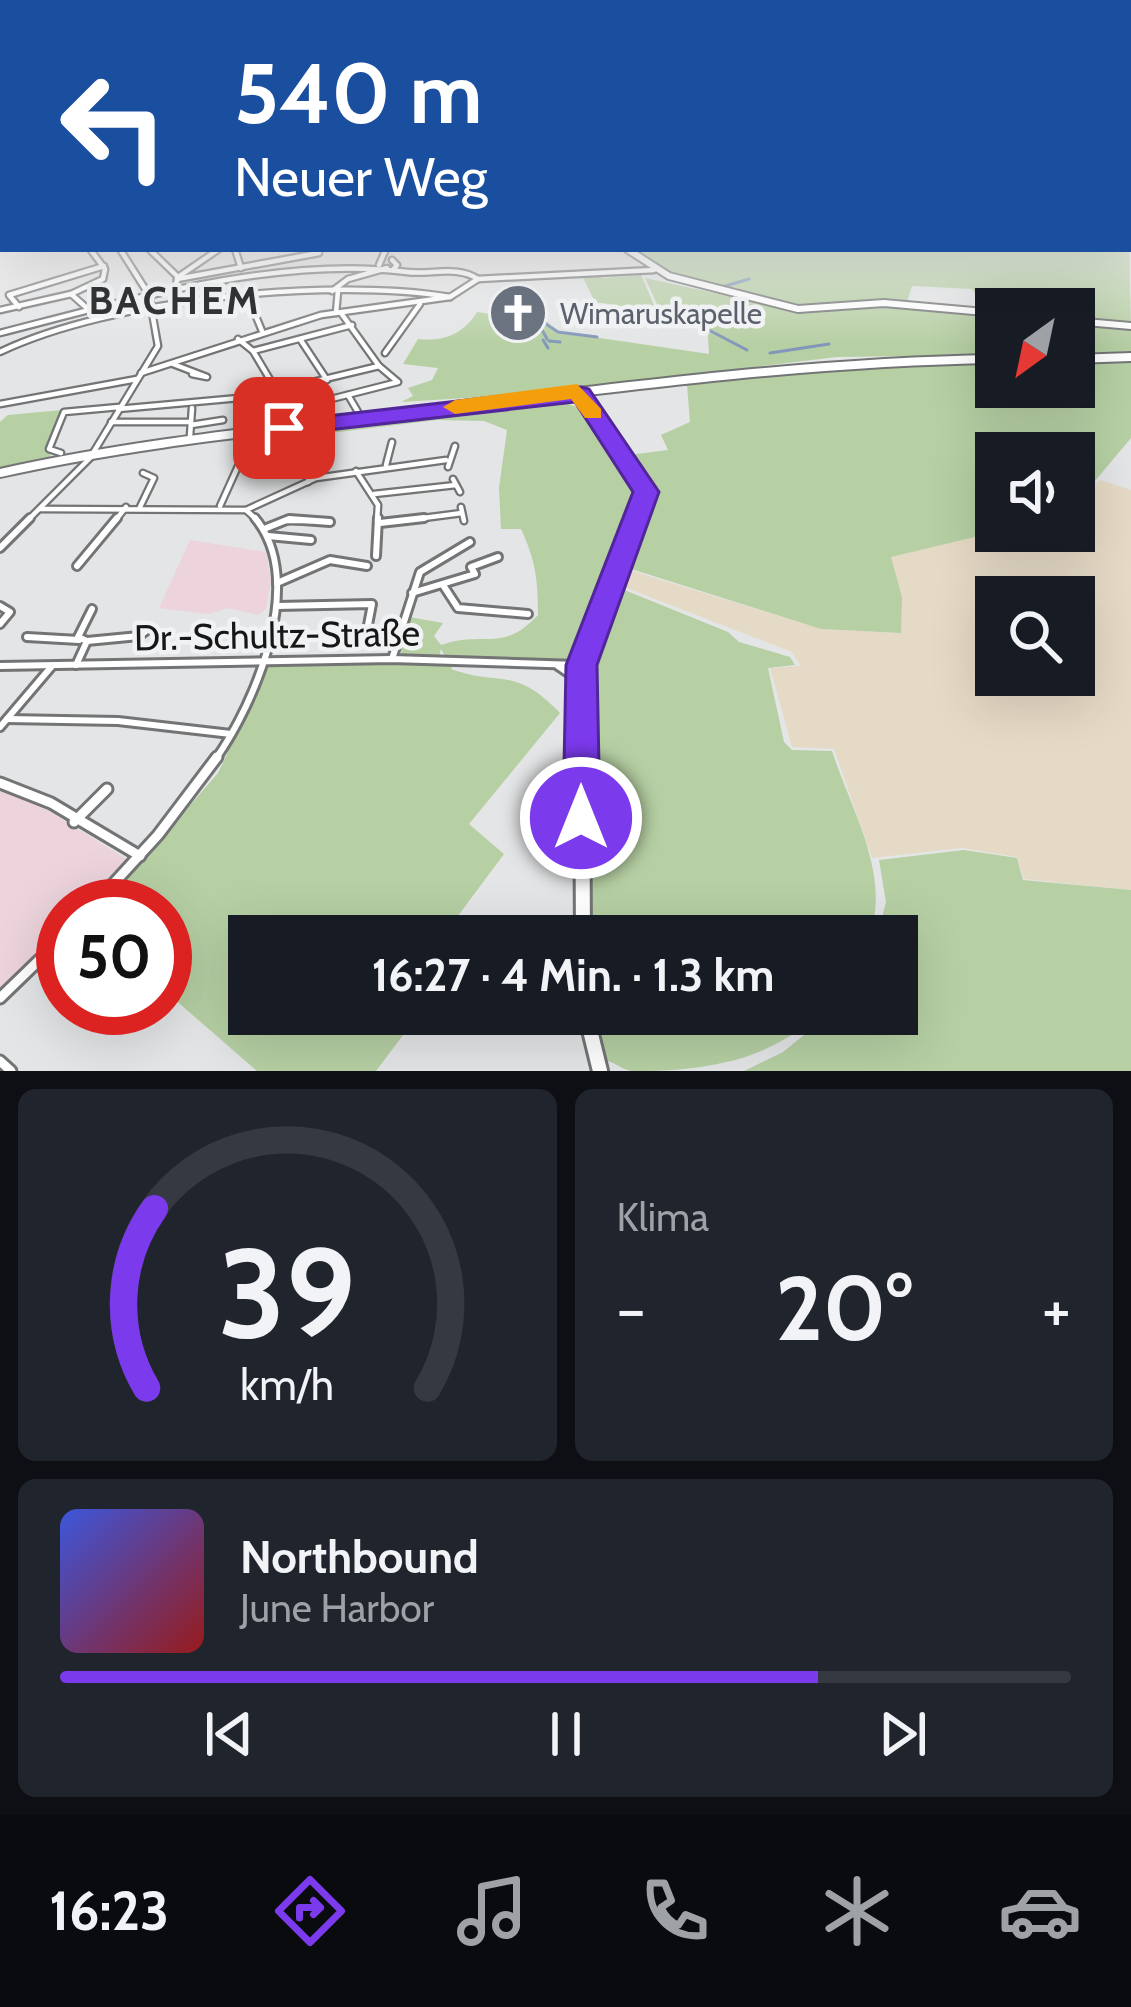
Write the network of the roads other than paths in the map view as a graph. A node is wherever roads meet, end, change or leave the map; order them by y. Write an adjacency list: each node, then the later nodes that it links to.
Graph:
1 (92, 252): 11 (street)
2 (122, 252): 24 (street)
3 (152, 252): 18 (street)
4 (215, 252): 18 (street)
5 (236, 252): 12 (street)
6 (385, 252): 10 (street)
7 (631, 252): 15 (main road)
8 (319, 253): 12 (street)
9 (392, 260): 13 (street)
10 (379, 265): 13 (street); 21 (street)
11 (104, 266): 23 (street); 28 (street)
12 (241, 268): 18 (street)
13 (390, 269): 16 (street); 22 (street)
14 (640, 270): 15 (street); 17 (street); 19 (street)
15 (654, 270): 31 (main road)
16 (408, 272): 19 (street); 20 (street)
17 (663, 276)
18 (177, 278): 21 (street)
19 (478, 279): 26 (street)
20 (405, 288): 22 (street); 26 (street)
21 (174, 291): 24 (street)
22 (335, 291): 25 (street); 33 (street)
23 (70, 294): 28 (street); 29 (street)
24 (148, 296): 29 (street); 32 (street)
25 (248, 297): 32 (street); 38 (street)
26 (450, 297): 27 (street)
27 (419, 304): 33 (street); 44 (street)
28 (19, 308): 30 (street)
29 (88, 308): 37 (street)
30 (0, 310)
31 (975, 311)
32 (154, 312): 41 (street); 52 (street)
33 (338, 313): 35 (street); 38 (street)
34 (1095, 323): 36 (main road)
35 (352, 326): 40 (street); 49 (street)
36 (1131, 326)
37 (2, 331): 41 (street)
38 (262, 331): 39 (street)
39 (238, 339): 42 (street); 48 (street)
40 (301, 339): 42 (street); 53 (street)
41 (14, 343): 43 (street)
42 (253, 351): 55 (street)
43 (0, 352)
44 (385, 353)
45 (1131, 356): 46 (main road)
46 (1095, 358)
47 (975, 359): 50 (main road)
48 (172, 364): 51 (street); 52 (street)
49 (378, 364): 53 (street); 54 (street)
50 (739, 371): 56 (main road); 56 (main road)
51 (192, 374)
52 (139, 376): 57 (street); 59 (street)
53 (327, 380): 55 (street)
54 (348, 395): 58 (street); 61 (street)
55 (278, 396): 58 (street); 60 (street)
56 (582, 399): 71 (main road); 71 (main road); 113 (main road)
57 (0, 404)
58 (316, 404): 62 (street)
59 (119, 408): 60 (street); 63 (street); 70 (street)
60 (192, 408): 64 (street)
61 (358, 412)
62 (324, 418)
63 (111, 422): 64 (street); 71 (street)
64 (191, 423): 65 (street); 66 (street)
65 (223, 430)
66 (190, 436)
67 (392, 442): 73 (street)
68 (454, 446): 73 (street)
69 (317, 452): 77 (street)
70 (61, 453)
71 (91, 456): 76 (main road); 83 (street)
72 (239, 464): 80 (street)
73 (386, 465): 74 (street)
74 (356, 471): 77 (street); 79 (street)
75 (143, 473): 82 (street)
76 (0, 475)
77 (308, 482): 84 (street)
78 (456, 485): 79 (street)
79 (374, 494): 87 (street)
80 (220, 506): 82 (street); 84 (street)
81 (127, 507): 82 (street); 83 (street); 94 (street)
82 (140, 507)
83 (40, 509): 91 (street)
84 (246, 510): 88 (street)
85 (462, 514): 87 (street)
86 (330, 522): 88 (street)
87 (380, 523): 92 (street)
88 (266, 532): 89 (street); 96 (street)
89 (311, 540)
90 (470, 542): 98 (street)
91 (0, 548)
92 (376, 556)
93 (498, 557): 97 (street)
94 (76, 566)
95 (367, 566): 96 (street)
96 (278, 583): 100 (street)
97 (443, 585): 98 (street); 102 (street)
98 (412, 593): 108 (street)
99 (0, 606): 103 (street)
100 (277, 606): 104 (street); 109 (street)
101 (92, 609): 107 (street)
102 (528, 614)
103 (0, 624)
104 (368, 625)
105 (147, 630): 107 (street)
106 (27, 637): 107 (street)
107 (83, 641): 112 (street)
108 (392, 659): 109 (street, Dr.-Schultz-Straße); 110 (street, Dr.-Schultz-Straße)
109 (263, 661): 112 (street, Dr.-Schultz-Straße); 117 (street)
110 (555, 664): 113 (street, Dr.-Schultz-Straße); 115 (street)
111 (52, 665): 112 (street, Dr.-Schultz-Straße); 114 (street, Dr.-Schultz-Straße); 116 (street)
112 (76, 665)
113 (581, 665): 115 (main road)
114 (0, 666)
115 (580, 681): 123 (main road)
116 (4, 723): 117 (street)
117 (231, 734): 121 (street)
118 (0, 783): 120 (street)
119 (107, 789): 120 (street)
120 (74, 822): 121 (street)
121 (140, 856): 122 (street)
122 (118, 879)
123 (583, 915)
124 (36, 963): 125 (street)
125 (0, 998)
126 (591, 1035): 129 (main road)
127 (0, 1061): 128 (street)
128 (10, 1071)
129 (600, 1071)

